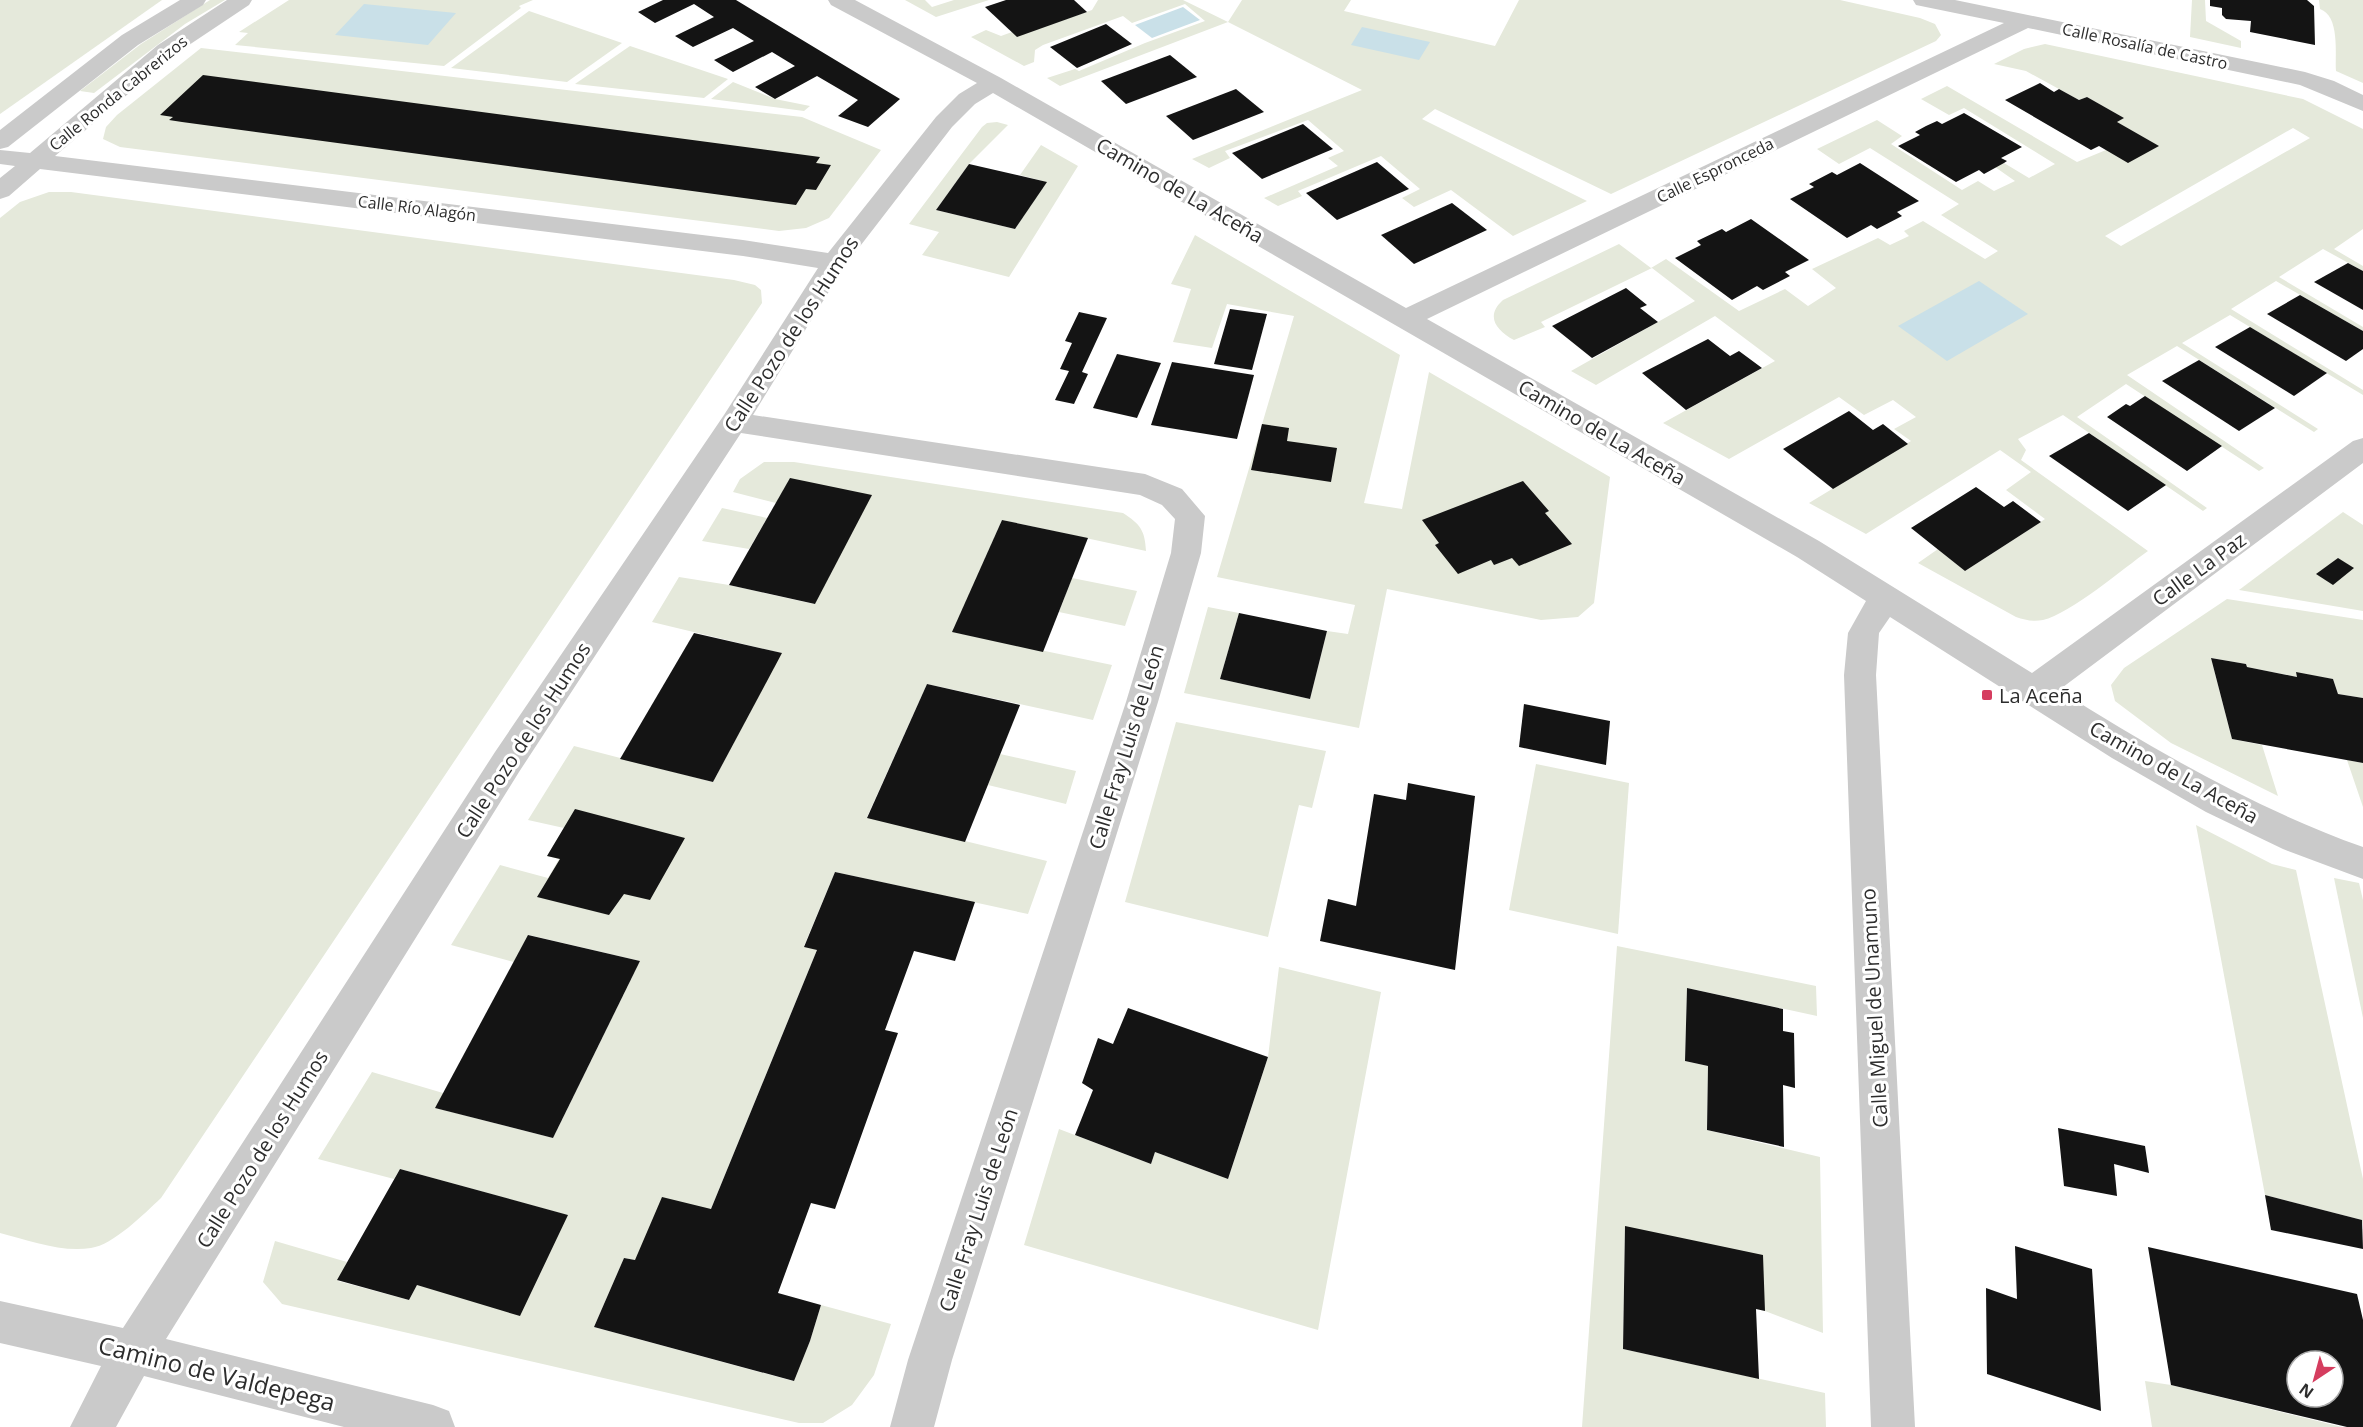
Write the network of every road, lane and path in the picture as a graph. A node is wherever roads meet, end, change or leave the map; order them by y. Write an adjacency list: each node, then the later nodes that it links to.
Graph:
1 (195, 0): 8 (street, Calle Ronda Cabrerizos)
2 (241, 0): 10 (street, Calle Ronda Cabrerizos)
3 (839, 0): 6 (street, Camino de La Aceña)
4 (1924, 0): 5 (street, Calle Rosalía de Castro)
5 (2025, 21): 7 (street, Calle Rosalía de Castro); 13 (street, Calle Espronceda)
6 (993, 82): 12 (street, Calle Pozo de los Humos); 13 (street, Camino de La Aceña)
7 (2363, 104)
8 (0, 142)
9 (0, 157): 10 (street, Calle Río Alagón)
10 (36, 161): 11 (street, Calle Ronda Cabrerizos); 12 (street, Calle Río Alagón)
11 (0, 191)
12 (834, 262): 14 (street, Calle Pozo de los Humos)
13 (1404, 319): 16 (street, Camino de La Aceña)
14 (734, 422): 20 (street, Calle Pozo de los Humos); 23 (street, Calle Fray Luis de León)
15 (2363, 448): 17 (street, Calle La Paz)
16 (1888, 599): 17 (street, Camino de La Aceña); 24 (street, Calle Miguel de Unamuno)
17 (2034, 690): 18 (street, Camino de La Aceña)
18 (2363, 863)
19 (0, 1322): 20 (street, Camino de Valdepega)
20 (134, 1352): 21 (street, Calle Pozo de los Humos); 22 (street, Camino de Valdepega)
21 (92, 1427)
22 (434, 1427)
23 (912, 1427)
24 (1893, 1427)

